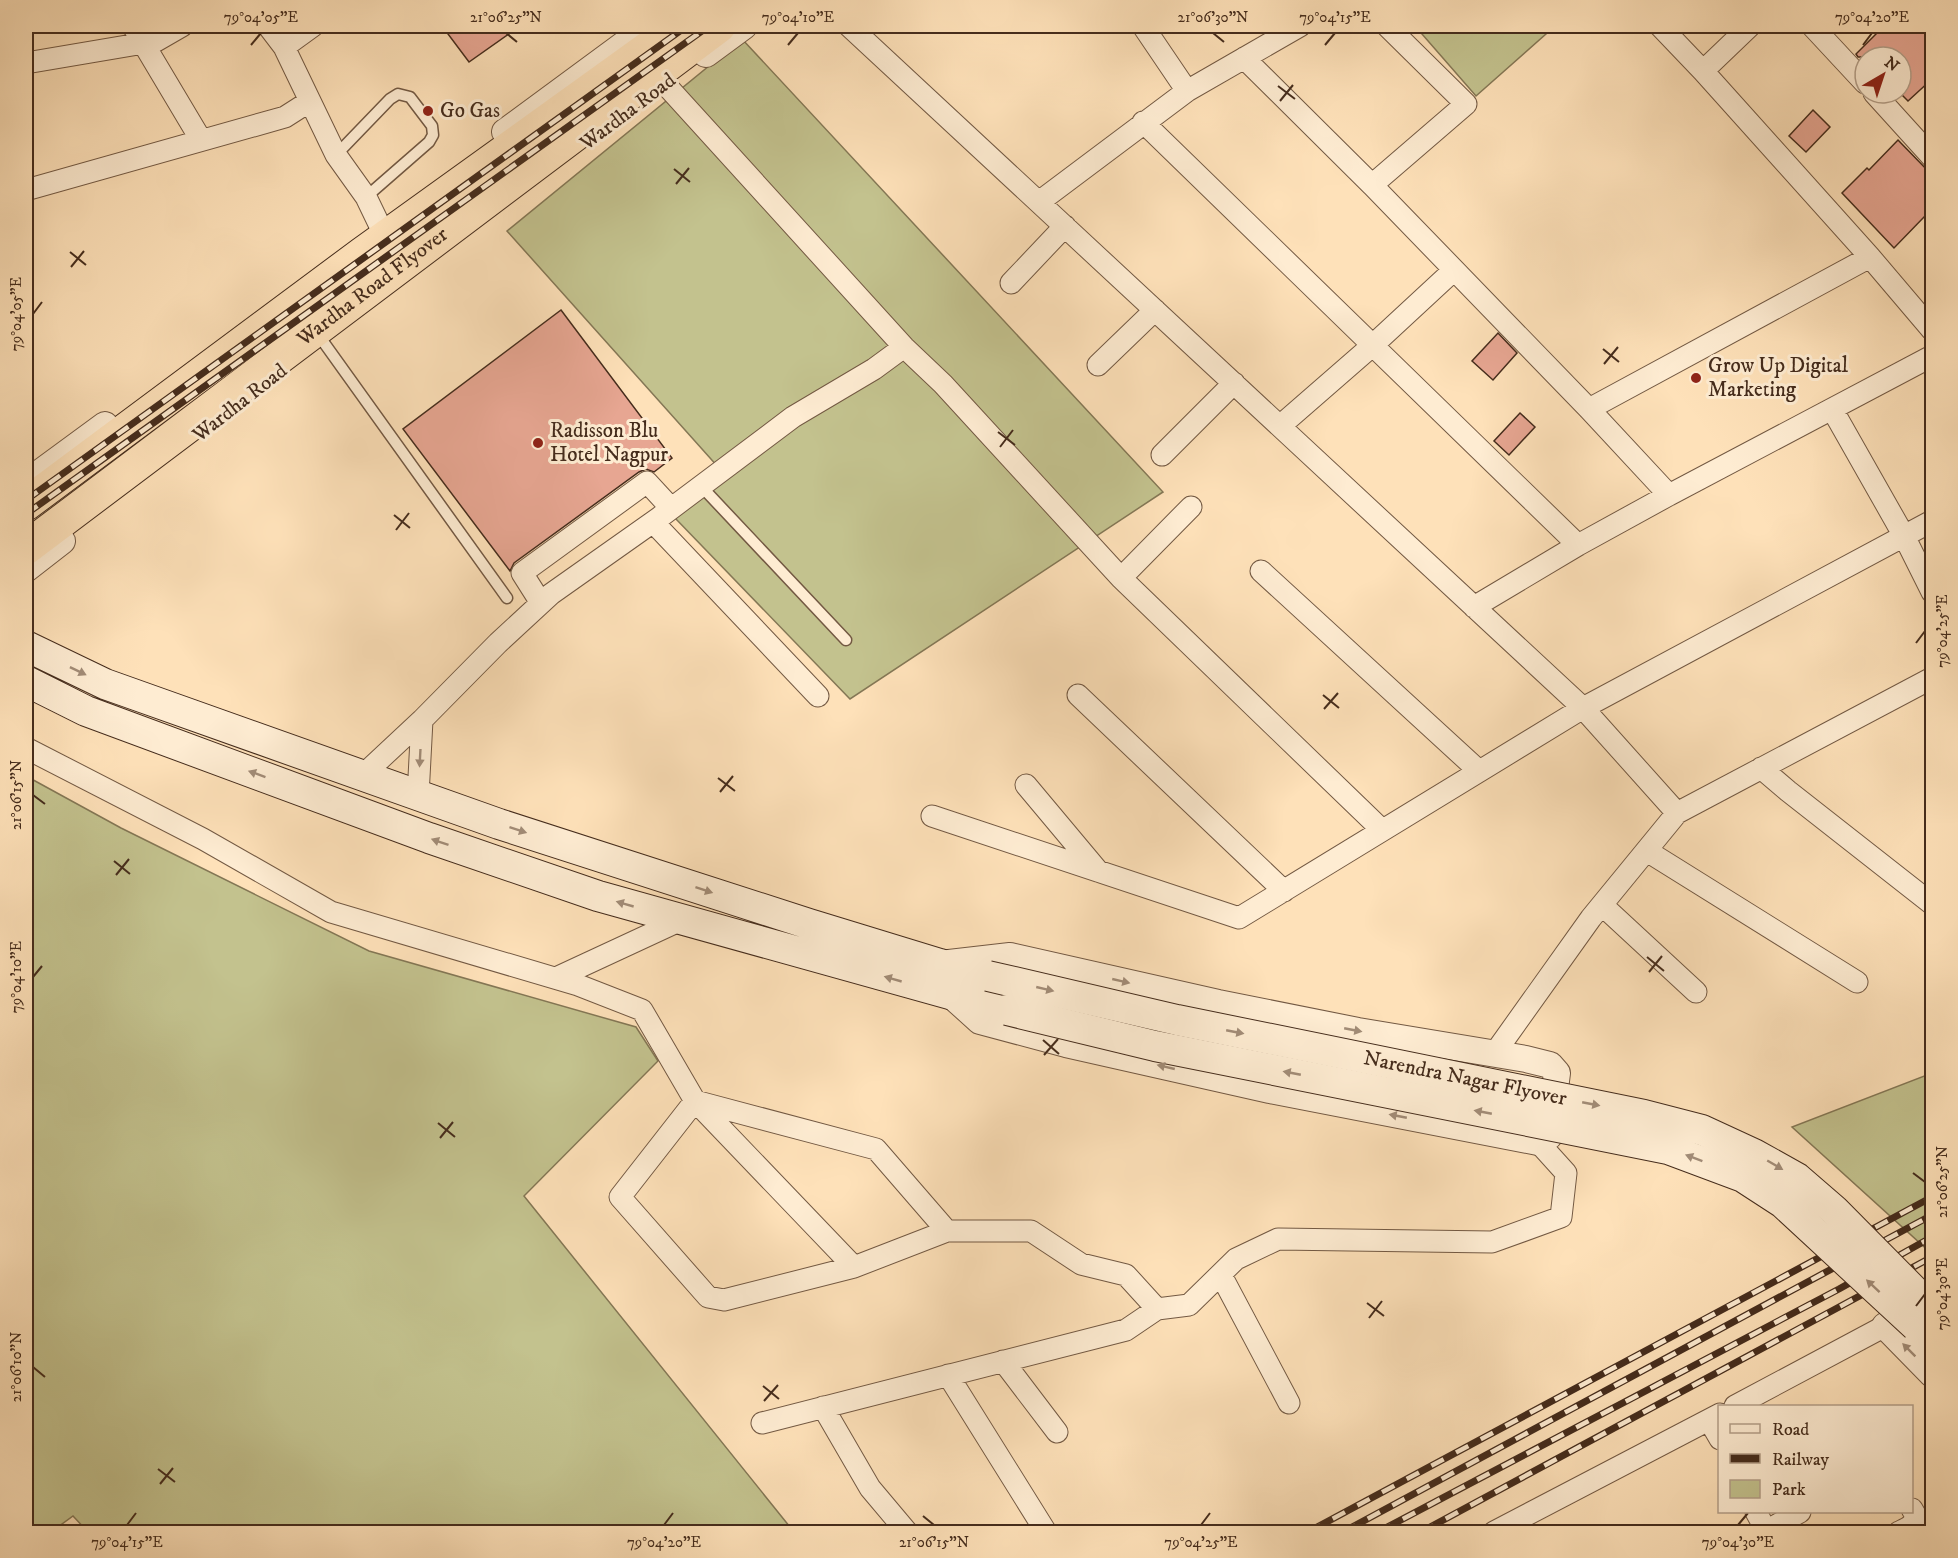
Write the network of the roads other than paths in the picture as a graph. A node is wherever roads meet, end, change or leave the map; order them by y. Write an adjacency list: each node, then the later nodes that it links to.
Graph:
1 (182, 26): 15 (street)
2 (268, 26): 16 (street)
3 (313, 26): 16 (street)
4 (649, 26): 33 (street)
5 (679, 26): 53 (highway, Wardha Road Flyover)
6 (719, 26): 60 (highway, Wardha Road Flyover)
7 (744, 26): 21 (street, Wardha Road)
8 (849, 26): 32 (street)
9 (1143, 26): 22 (street)
10 (1300, 26): 17 (street)
11 (1387, 26): 29 (street)
12 (1660, 26): 20 (street)
13 (1750, 26): 20 (street)
14 (1812, 26): 19 (street)
15 (138, 34): 18 (street); 26 (street)
16 (284, 47): 23 (street)
17 (1244, 58): 22 (street); 29 (street)
18 (26, 63)
19 (1853, 70)
20 (1703, 71): 35 (street)
21 (665, 84): 40 (street, Wardha Road); 42 (street)
22 (1187, 91): 25 (street)
23 (310, 100): 26 (street); 27 (street)
24 (1885, 105): 28 (street)
25 (1143, 122): 32 (street); 41 (street)
26 (201, 141): 30 (street)
27 (336, 155): 31 (street); 31 (lane)
28 (1932, 158)
29 (1372, 185): 36 (street)
30 (26, 190)
31 (366, 197): 33 (street)
32 (1039, 202): 34 (street)
33 (379, 224): 50 (street)
34 (1065, 226): 37 (street); 38 (street)
35 (1870, 257): 39 (street); 46 (street)
36 (1454, 270): 41 (street); 46 (street)
37 (1011, 283)
38 (1155, 310): 44 (street); 45 (street)
39 (1932, 330)
40 (322, 340): 61 (street, Wardha Road); 65 (lane)
41 (1373, 345): 48 (street); 59 (street)
42 (904, 347): 51 (street); 63 (street)
43 (1932, 356): 47 (street)
44 (1098, 365)
45 (1233, 383): 48 (street); 49 (street)
46 (1589, 409): 52 (street)
47 (1832, 409): 52 (street); 58 (street)
48 (1280, 426): 67 (street)
49 (1162, 455)
50 (26, 483)
51 (701, 486): 55 (street); 68 (lane)
52 (1669, 495): 59 (street)
53 (26, 504)
54 (1191, 507): 63 (street)
55 (672, 508): 57 (street); 66 (street)
56 (1932, 520): 58 (street)
57 (653, 522): 66 (street); 73 (street)
58 (1904, 536): 64 (street); 74 (street)
59 (1578, 544): 67 (street)
60 (26, 548)
61 (26, 569)
62 (1261, 572): 78 (street)
63 (1121, 579): 84 (street)
64 (1932, 592)
65 (507, 598)
66 (541, 603): 75 (street)
67 (1474, 607): 74 (street)
68 (846, 640)
69 (26, 646): 79 (main road, Narendra Nagar Flyover, one-way to 79)
70 (1932, 678): 77 (street)
71 (26, 681): 90 (main road, Narendra Nagar Flyover, one-way to 71)
72 (1078, 695): 87 (street)
73 (818, 696)
74 (1583, 708): 78 (street); 82 (street)
75 (422, 720): 79 (street); 81 (street, one-way to 81)
76 (26, 748): 92 (street)
77 (1761, 768): 82 (street); 88 (street)
78 (1479, 771): 84 (street)
79 (362, 776): 81 (main road, Narendra Nagar Flyover)
80 (1026, 785): 86 (street)
81 (418, 795): 91 (main road, Narendra Nagar Flyover, one-way to 91)
82 (1677, 813): 85 (street)
83 (932, 816): 86 (street)
84 (1382, 830): 87 (street)
85 (1647, 851): 89 (street); 93 (street)
86 (1098, 872): 87 (street)
87 (1284, 891)
88 (1932, 904)
89 (1602, 905): 94 (street); 96 (street)
90 (681, 920): 92 (street); 95 (main road, Narendra Nagar Flyover, one-way to 90)
91 (940, 964): 96 (street, one-way to 96); 103 (main road, Narendra Nagar Flyover, one-way to 103, bridge)
92 (556, 978): 97 (street)
93 (1857, 982)
94 (1696, 992)
95 (950, 994): 98 (street, one-way to 95); 106 (main road, Narendra Nagar Flyover, one-way to 95, bridge)
96 (1494, 1054): 98 (street)
97 (695, 1101): 99 (street); 100 (street); 100 (street)
98 (1538, 1142): 101 (street)
99 (947, 1231): 100 (street); 104 (street)
100 (854, 1267)
101 (1221, 1275): 104 (street); 110 (street)
102 (1932, 1298): 105 (street)
103 (1932, 1309)
104 (1157, 1310): 107 (street)
105 (1885, 1326): 108 (street, one-way to 105); 111 (street)
106 (1932, 1343)
107 (1003, 1361): 109 (street); 115 (street)
108 (1932, 1374)
109 (948, 1375): 112 (street); 122 (street)
110 (1289, 1403)
111 (1739, 1405)
112 (823, 1407): 114 (street); 121 (street)
113 (1714, 1417): 116 (street); 123 (street)
114 (762, 1423)
115 (1057, 1431)
116 (1718, 1435)
117 (1913, 1512): 124 (street)
118 (1756, 1513): 120 (street)
119 (1798, 1513): 120 (street)
120 (1766, 1532)
121 (907, 1533)
122 (1046, 1533)
123 (1494, 1533)
124 (1899, 1533)

